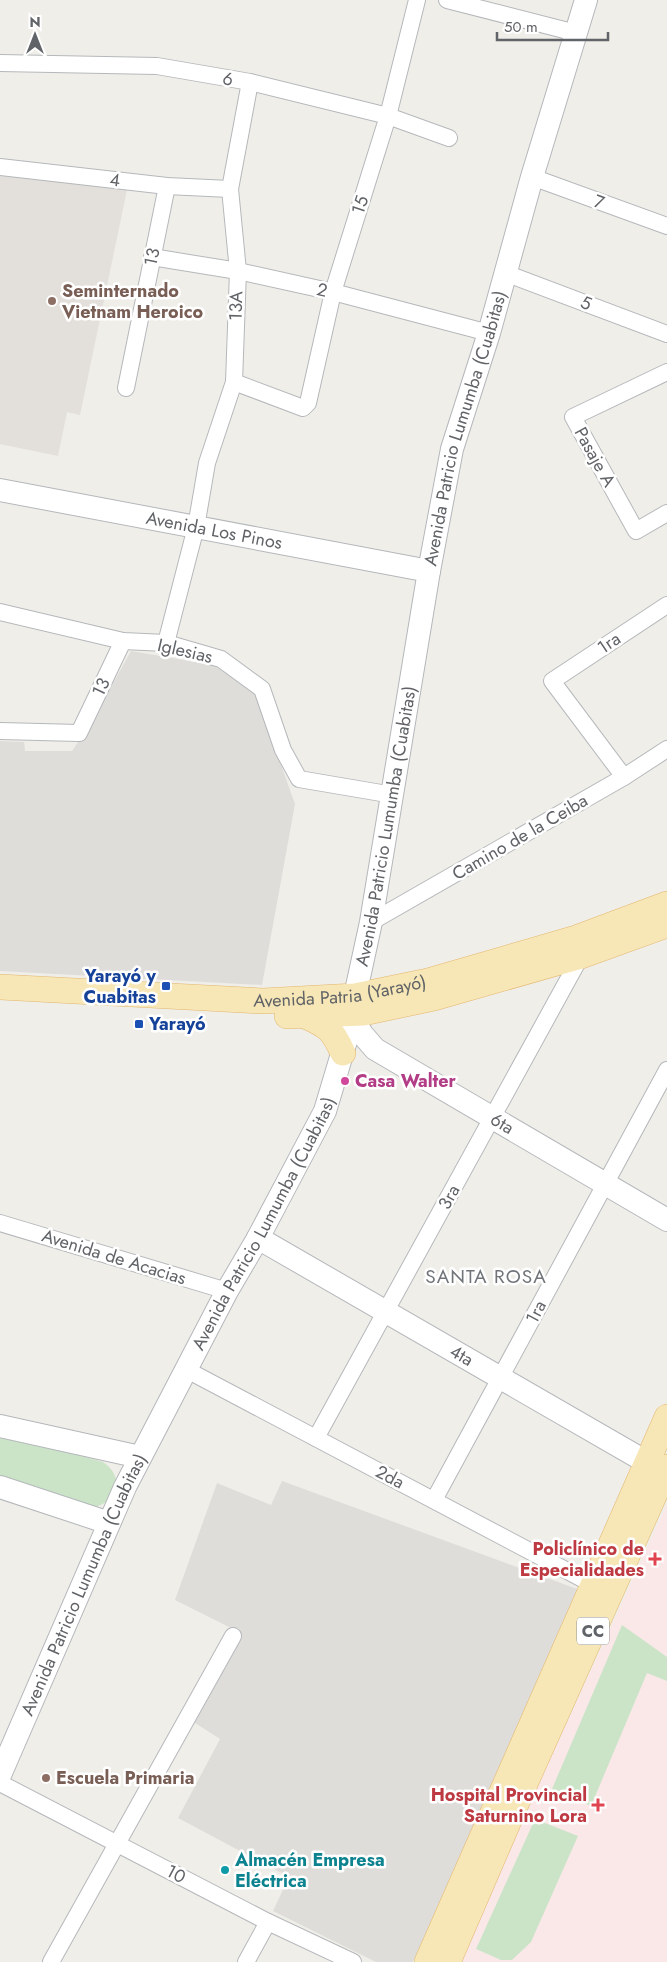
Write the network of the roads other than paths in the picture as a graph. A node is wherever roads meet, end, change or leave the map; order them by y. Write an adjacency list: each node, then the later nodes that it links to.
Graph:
1 (417, 0): 7 (street, 15)
2 (447, 0): 4 (street)
3 (586, 0): 4 (main road, Avenida Patricio Lumumba (Cuabitas))
4 (576, 33): 10 (main road, Avenida Patricio Lumumba (Cuabitas))
5 (0, 63): 6 (street, 6)
6 (250, 82): 7 (street, 6); 12 (street, 13A)
7 (388, 116): 8 (street, 6); 17 (street, 15)
8 (449, 138)
9 (0, 167): 11 (street, 4)
10 (532, 177): 13 (street, 7); 16 (main road, Avenida Patricio Lumumba (Cuabitas))
11 (167, 186): 12 (street, 4); 14 (street, 13)
12 (230, 189): 15 (street, 13A)
13 (667, 226)
14 (152, 257): 15 (street, 2); 22 (street, 13)
15 (238, 271): 17 (street, 2); 21 (street, 13A)
16 (505, 273): 18 (main road, Avenida Patricio Lumumba (Cuabitas)); 19 (street, 5)
17 (332, 292): 18 (street, 2); 21 (street, 15)
18 (489, 333): 26 (main road, Avenida Patricio Lumumba (Cuabitas))
19 (667, 334)
20 (667, 372): 24 (street, Pasaje A)
21 (234, 382): 25 (street, 13A)
22 (126, 388)
23 (0, 490): 25 (main road, Avenida Los Pinos)
24 (667, 513)
25 (196, 528): 26 (main road, Avenida Los Pinos); 30 (street)
26 (429, 571): 34 (main road, Avenida Patricio Lumumba (Cuabitas))
27 (667, 604): 33 (street, 1ra)
28 (0, 612): 29 (street, Iglesias)
29 (123, 642): 30 (street, Iglesias); 31 (street, 13)
30 (166, 643): 34 (street, Iglesias)
31 (0, 731)
32 (667, 749): 33 (street, Camino de la Ceiba)
33 (624, 777): 36 (street, Camino de la Ceiba)
34 (393, 795): 36 (main road, Avenida Patricio Lumumba (Cuabitas))
35 (667, 904): 41 (main road, Avenida Patria (Yarayó))
36 (371, 922): 41 (main road, Avenida Patricio Lumumba (Cuabitas))
37 (667, 925): 38 (main road, Avenida Patria (Yarayó))
38 (581, 956): 41 (main road, Avenida Patria (Yarayó)); 45 (street, 3ra)
39 (0, 987): 41 (main road, Avenida Patria (Yarayó))
40 (0, 1002): 42 (main road, Avenida Patria (Yarayó))
41 (353, 1005): 42 (main road, Avenida Patria (Yarayó)); 43 (main road, Avenida Patricio Lumumba (Cuabitas)); 45 (main road, 6ta)
42 (303, 1015): 43 (main road)
43 (344, 1053): 49 (main road, Avenida Patricio Lumumba (Cuabitas))
44 (667, 1070): 46 (street, 1ra)
45 (492, 1118): 46 (main road, 6ta); 51 (street, 3ra)
46 (605, 1184): 47 (main road, 6ta); 53 (street, 1ra)
47 (667, 1220)
48 (0, 1223): 50 (street, Avenida de Acacias)
49 (258, 1238): 50 (main road, Avenida Patricio Lumumba (Cuabitas)); 51 (main road, 4ta)
50 (227, 1291): 52 (main road, Avenida Patricio Lumumba (Cuabitas))
51 (386, 1312): 53 (main road, 4ta); 56 (street, 3ra)
52 (187, 1370): 56 (street, 2da); 57 (main road, Avenida Patricio Lumumba (Cuabitas))
53 (501, 1377): 58 (main road, 4ta); 60 (street, 1ra)
54 (667, 1417): 58 (main road, CC)
55 (0, 1426): 57 (main road)
56 (316, 1438): 60 (street, 2da)
57 (140, 1457): 61 (main road, Avenida Patricio Lumumba (Cuabitas))
58 (661, 1469): 62 (main road, CC); 73 (main road, CC)
59 (0, 1487): 61 (main road)
60 (434, 1500): 62 (street, 2da)
61 (109, 1523): 64 (main road, Avenida Patricio Lumumba (Cuabitas))
62 (592, 1584): 72 (main road, CC)
63 (233, 1636): 67 (street)
64 (7, 1740): 65 (main road, Avenida Patricio Lumumba (Cuabitas))
65 (0, 1774)
66 (0, 1783): 67 (street, 10)
67 (118, 1844): 68 (street, 10); 69 (street)
68 (268, 1922): 70 (street); 71 (street, 10)
69 (51, 1962)
70 (246, 1962)
71 (353, 1962)
72 (427, 1962)
73 (448, 1962)

